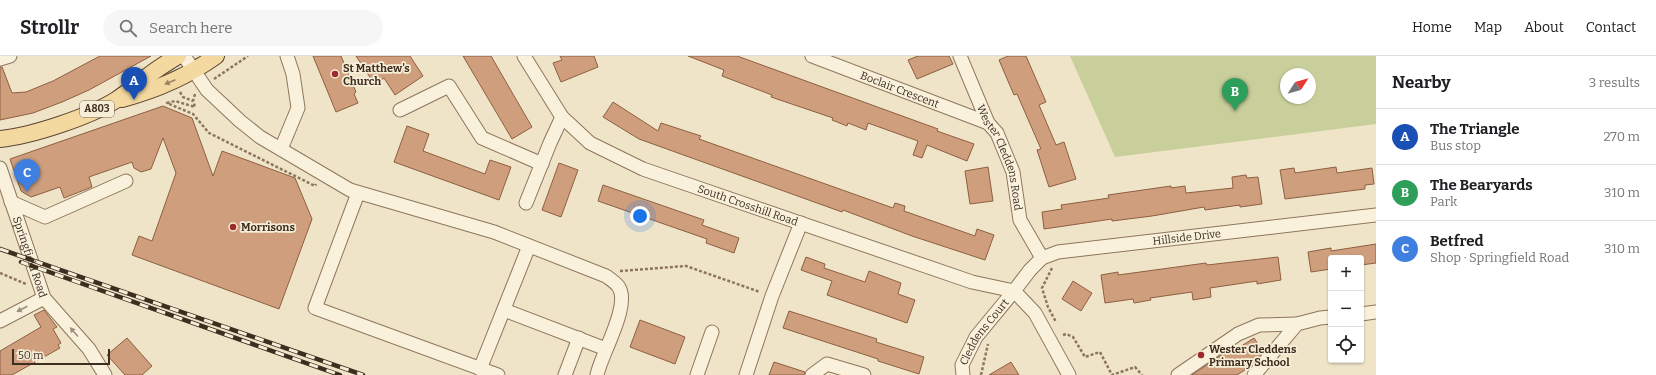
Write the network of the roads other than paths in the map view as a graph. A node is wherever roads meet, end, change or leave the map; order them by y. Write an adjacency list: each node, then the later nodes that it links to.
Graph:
1 (10, 56): 9 (street)
2 (178, 56): 11 (main road, A803)
3 (184, 56): 10 (street)
4 (216, 56): 10 (main road)
5 (287, 56): 16 (street)
6 (524, 56): 13 (street, South Crosshill Road)
7 (812, 56): 14 (street, Boclair Crescent)
8 (960, 56): 14 (street, Wester Cleddens Road)
9 (0, 59)
10 (194, 71): 11 (main road, one-way to 11); 16 (street)
11 (114, 101): 15 (main road, A803)
12 (400, 110): 17 (street)
13 (562, 117): 17 (street); 24 (street, South Crosshill Road)
14 (988, 123): 26 (street, Wester Cleddens Road)
15 (0, 139)
16 (281, 149): 20 (street)
17 (542, 164): 22 (street)
18 (0, 168): 21 (street, Springfield Road)
19 (126, 181): 21 (street)
20 (358, 193): 25 (street); 38 (street)
21 (11, 202): 28 (street, Springfield Road)
22 (526, 203)
23 (1376, 215): 26 (street, Hillside Drive)
24 (801, 223): 27 (street, South Crosshill Road); 44 (street)
25 (529, 246): 29 (street); 37 (street)
26 (1042, 258): 27 (street, Hillside Drive)
27 (1014, 291): 47 (street, Cleddens Court); 48 (street)
28 (43, 294): 33 (street, one-way to 33); 39 (street, Springfield Road, one-way to 28)
29 (504, 310): 36 (street); 38 (street)
30 (1376, 312): 31 (street)
31 (1364, 314)
32 (1328, 317): 34 (street)
33 (0, 321)
34 (1297, 324): 49 (street); 50 (street)
35 (712, 332): 43 (street)
36 (578, 338): 37 (street); 41 (street)
37 (606, 349): 42 (street)
38 (480, 369): 40 (street)
39 (105, 375)
40 (498, 375)
41 (565, 375)
42 (597, 375)
43 (697, 375)
44 (746, 375)
45 (812, 375): 46 (street)
46 (864, 375)
47 (963, 375)
48 (1069, 375)
49 (1178, 375)
50 (1254, 375)

